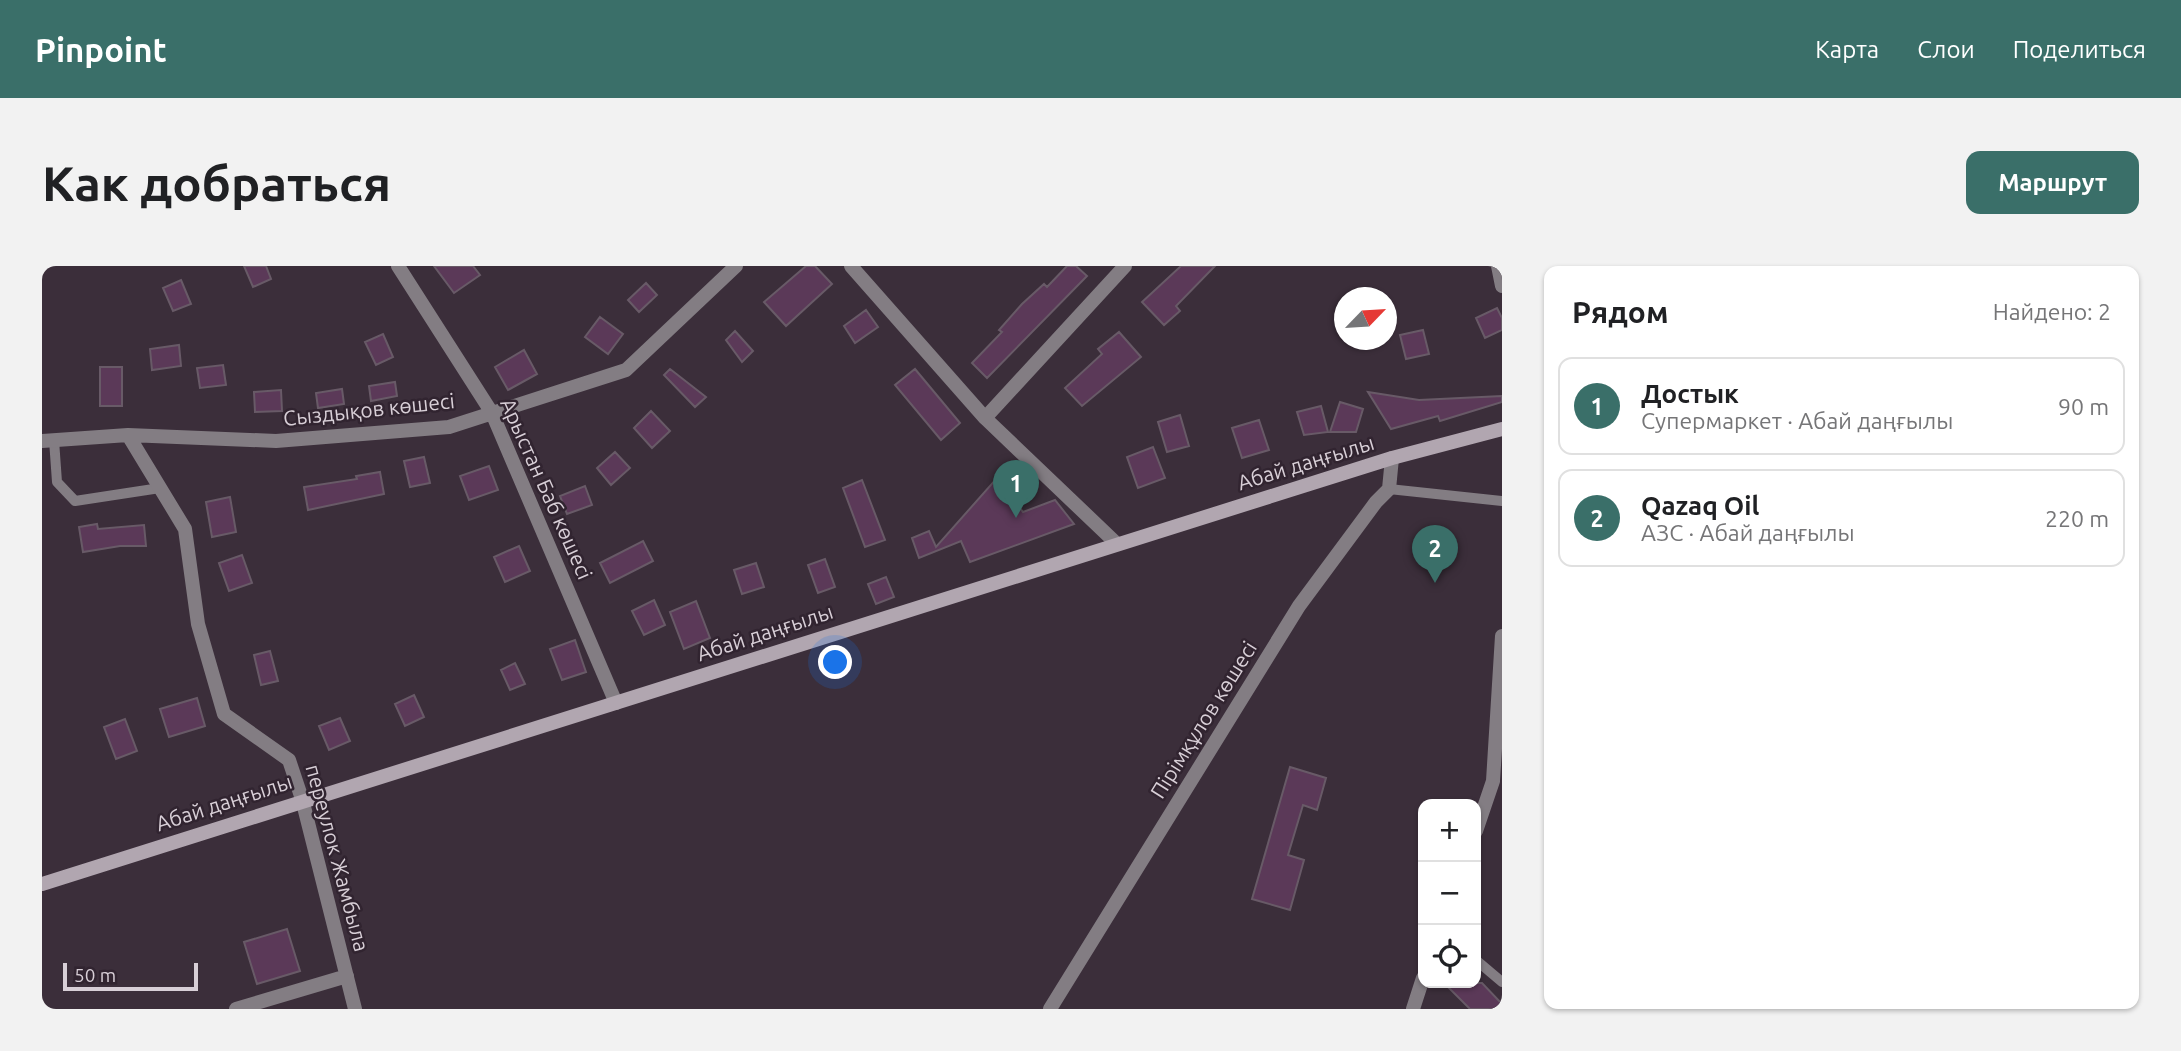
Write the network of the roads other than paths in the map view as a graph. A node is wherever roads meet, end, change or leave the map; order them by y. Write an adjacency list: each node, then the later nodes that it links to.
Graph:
1 (736, 266): 7 (street, Сыздықов көшесі)
2 (851, 266): 8 (street)
3 (1125, 266): 8 (street)
4 (1498, 266): 6 (street)
5 (401, 267): 7 (street, Арыстан Баб көшесі)
6 (1502, 286)
7 (492, 413): 10 (street, Сыздықов көшесі); 18 (street, Арыстан Баб көшесі)
8 (985, 418): 16 (street)
9 (1502, 429): 12 (street, Абай даңғылы)
10 (128, 435): 11 (street, Сыздықов көшесі); 13 (street, переулок Жамбыла)
11 (48, 441): 13 (lane)
12 (1392, 458): 14 (street); 16 (street, Абай даңғылы)
13 (160, 488): 19 (street, переулок Жамбыла)
14 (1389, 489): 15 (lane); 28 (street, Пірімқұлов көшесі)
15 (1502, 501)
16 (1118, 544): 18 (street, Абай даңғылы)
17 (1502, 636): 20 (street)
18 (616, 703): 19 (street, Абай даңғылы)
19 (302, 799): 21 (street, Абай даңғылы); 23 (street, переулок Жамбыла)
20 (1481, 816)
21 (42, 884)
22 (1481, 964): 24 (lane)
23 (347, 976): 26 (street); 27 (street, переулок Жамбыла)
24 (1502, 982)
25 (1420, 988): 29 (street)
26 (236, 1009)
27 (355, 1009)
28 (1050, 1009)
29 (1413, 1009)

